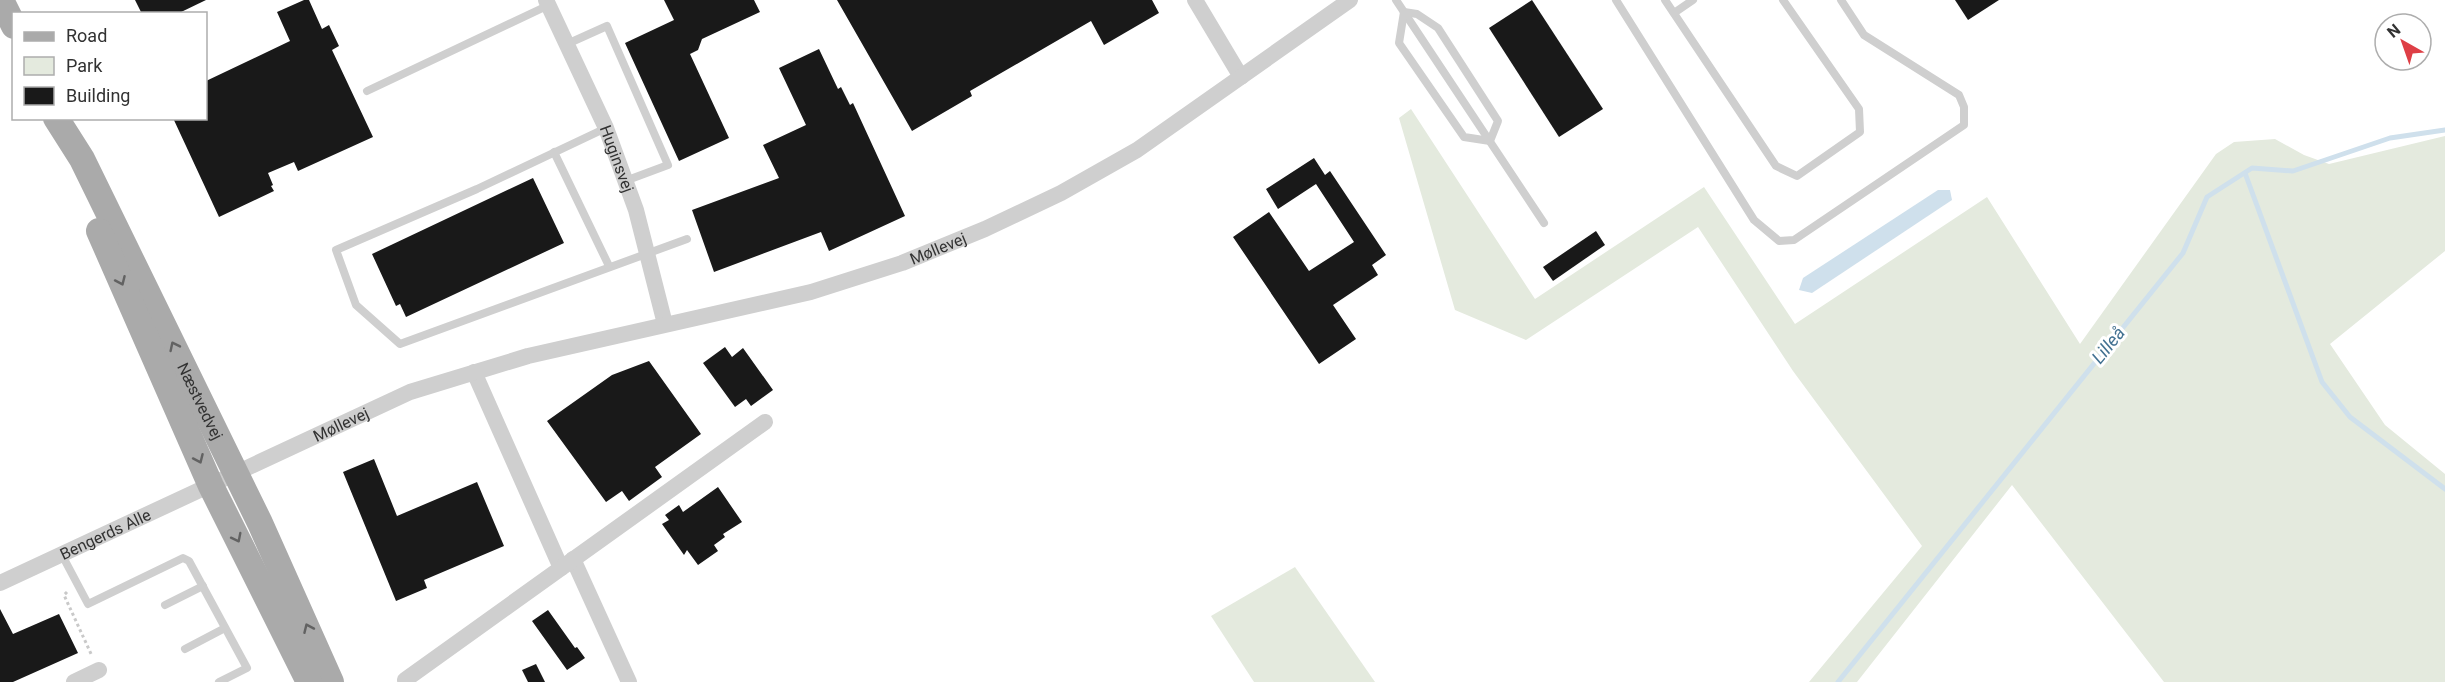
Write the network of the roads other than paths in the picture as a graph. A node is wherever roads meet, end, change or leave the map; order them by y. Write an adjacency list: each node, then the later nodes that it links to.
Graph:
1 (1, 0): 13 (main road)
2 (1195, 0): 15 (street)
3 (1350, 0): 15 (street, Møllevej)
4 (1396, 0): 11 (lane)
5 (1616, 0): 9 (lane)
6 (1665, 0): 12 (lane)
7 (1693, 0): 12 (lane)
8 (1783, 0): 12 (lane)
9 (1841, 0)
10 (548, 2): 14 (street, Huginsvej); 16 (lane)
11 (1404, 12): 19 (lane); 19 (lane); 19 (lane)
12 (1674, 13)
13 (12, 22)
14 (567, 44): 18 (street, Huginsvej); 21 (lane)
15 (1241, 77): 26 (street, Møllevej)
16 (367, 91)
17 (58, 122): 29 (main road, Næstvedvej, one-way to 17); 30 (main road, Næstvedvej, one-way to 30)
18 (606, 128): 20 (lane); 21 (street, Huginsvej)
19 (1490, 141): 22 (lane)
20 (554, 152): 25 (lane); 25 (lane)
21 (625, 181): 24 (street, Huginsvej)
22 (1544, 223)
23 (687, 239): 24 (lane)
24 (646, 252): 25 (lane); 26 (street, Huginsvej)
25 (609, 266)
26 (665, 324): 27 (street, Møllevej)
27 (474, 372): 29 (street, Møllevej); 32 (street)
28 (765, 422): 32 (street)
29 (236, 474): 30 (street, Møllevej); 43 (main road, Næstvedvej, one-way to 29)
30 (211, 486): 31 (street, Bengerds Alle); 42 (main road, Næstvedvej, one-way to 42)
31 (62, 555): 33 (street, Bengerds Alle); 34 (lane)
32 (567, 564): 39 (street); 44 (street)
33 (0, 583)
34 (203, 586): 35 (lane); 36 (lane)
35 (165, 605)
36 (225, 628): 37 (lane); 41 (lane)
37 (184, 649)
38 (99, 670): 40 (street)
39 (405, 680)
40 (74, 682)
41 (219, 682)
42 (309, 682)
43 (331, 682)
44 (629, 682)

